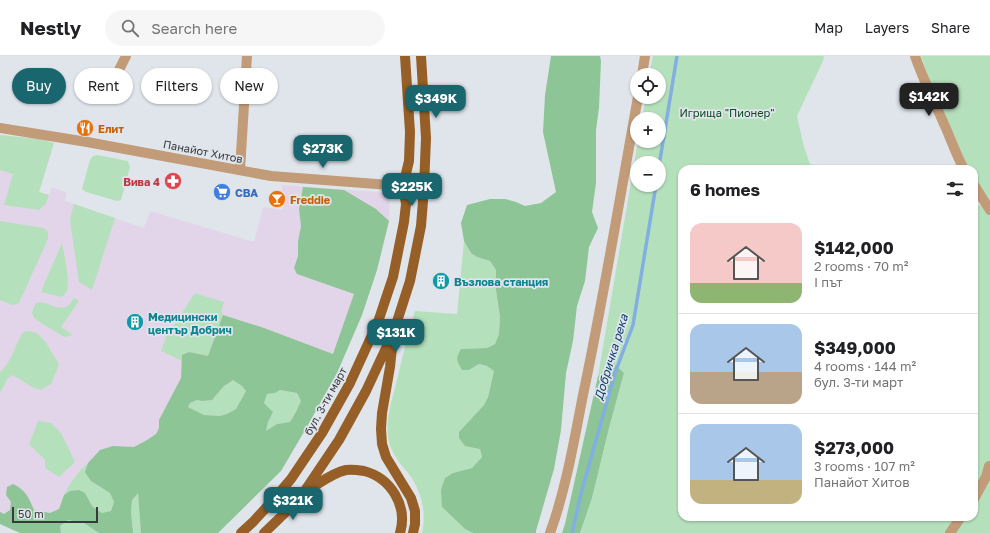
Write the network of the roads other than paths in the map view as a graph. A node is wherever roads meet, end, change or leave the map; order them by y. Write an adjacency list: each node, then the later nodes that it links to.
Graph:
1 (126, 56): 7 (street)
2 (247, 56): 12 (street)
3 (405, 56): 13 (main road, бул. 3-ти март)
4 (421, 56): 14 (main road)
5 (645, 56): 8 (street)
6 (915, 56): 11 (street)
7 (120, 68)
8 (643, 68)
9 (637, 104): 26 (street)
10 (0, 128): 12 (street, Панайот Хитов)
11 (962, 165)
12 (240, 170): 13 (street, Панайот Хитов)
13 (404, 186): 14 (main road); 14 (main road); 22 (main road, бул. 3-ти март)
14 (423, 188): 17 (main road)
15 (978, 191): 16 (street)
16 (990, 210)
17 (394, 331): 19 (main road); 25 (main road)
18 (989, 466): 20 (street)
19 (304, 492): 23 (main road); 24 (main road)
20 (978, 492)
21 (958, 521): 27 (street)
22 (241, 533)
23 (264, 533)
24 (400, 533)
25 (413, 533)
26 (550, 533)
27 (950, 533)

